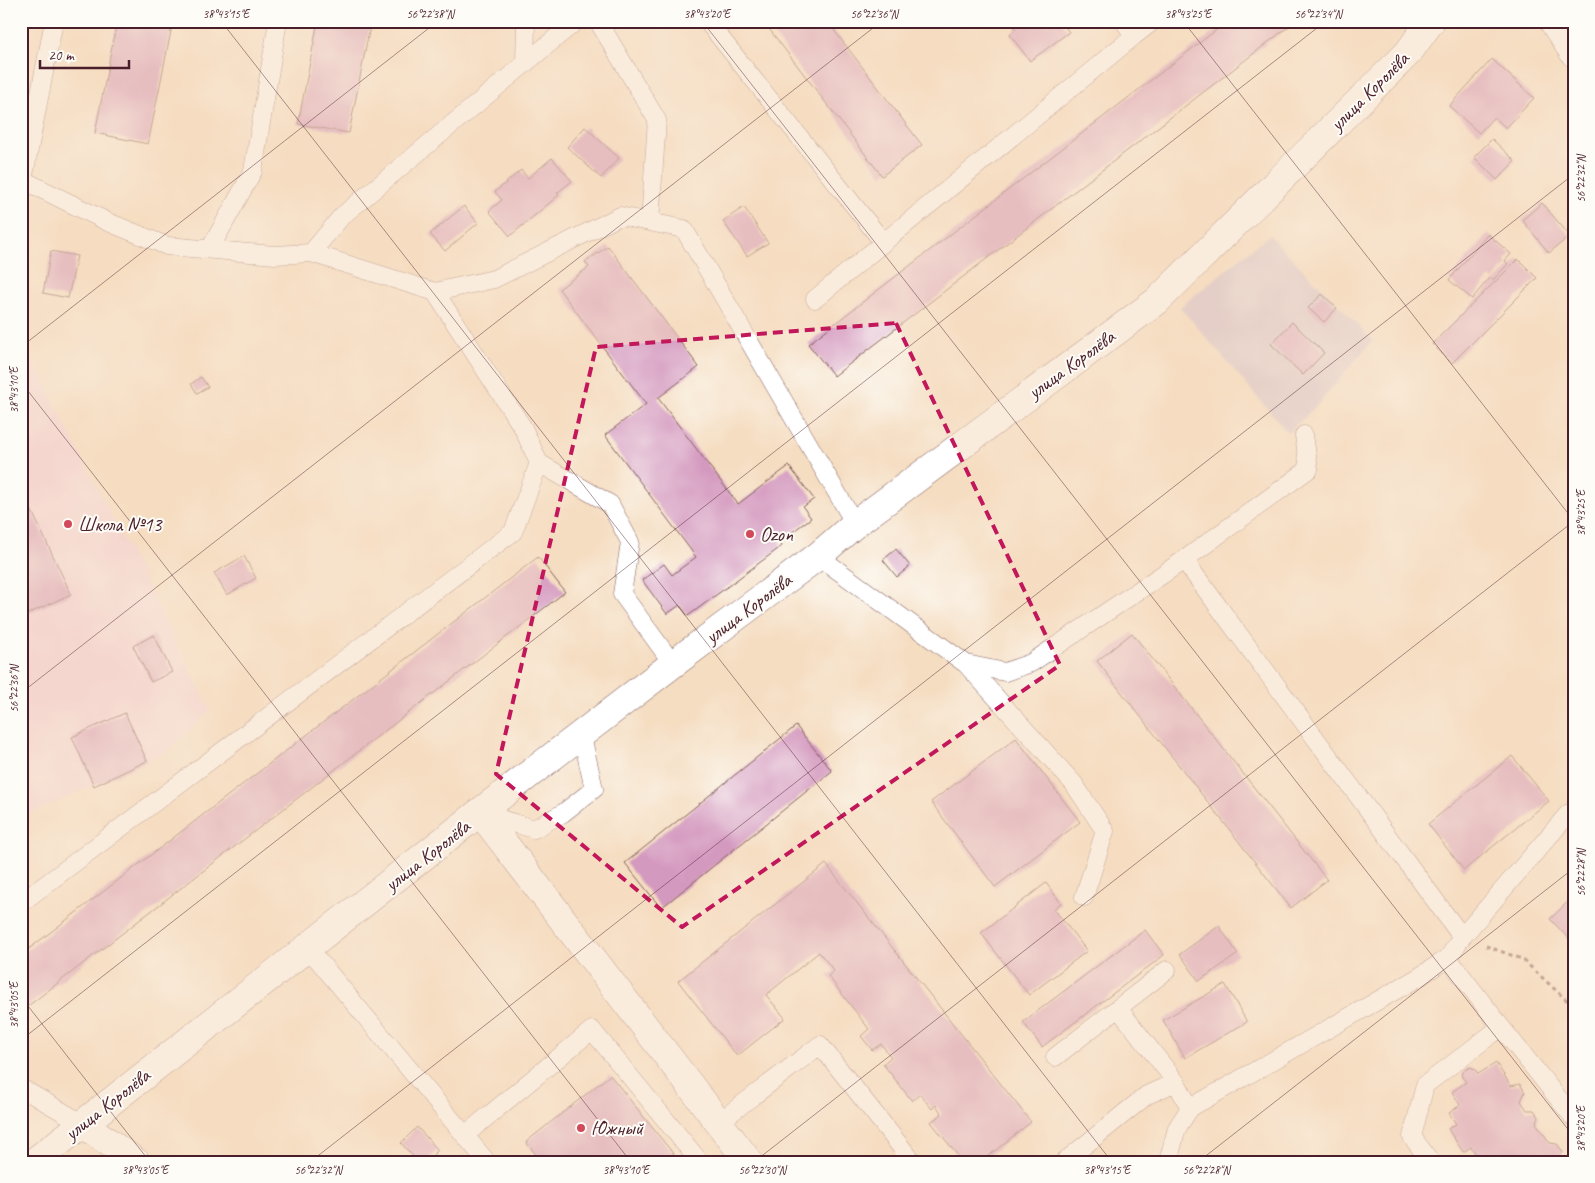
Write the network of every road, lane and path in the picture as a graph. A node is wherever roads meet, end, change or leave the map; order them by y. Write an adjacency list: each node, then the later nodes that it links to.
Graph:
1 (54, 21): 14 (lane)
2 (278, 21): 17 (lane)
3 (526, 21): 13 (lane)
4 (576, 21): 13 (lane)
5 (598, 21): 15 (lane)
6 (707, 21): 16 (lane)
7 (1124, 21): 11 (lane)
8 (1153, 21): 11 (lane)
9 (1431, 21): 23 (street, улица Королёва)
10 (1553, 21): 12 (street)
11 (1134, 36): 16 (lane)
12 (1574, 53)
13 (525, 64): 18 (lane)
14 (22, 180): 17 (lane)
15 (650, 222): 19 (lane); 23 (lane)
16 (883, 242): 20 (lane)
17 (210, 249): 18 (lane)
18 (311, 253): 19 (lane)
19 (435, 292): 22 (lane)
20 (815, 299)
21 (1304, 435): 25 (lane)
22 (540, 462): 26 (lane); 32 (lane)
23 (855, 524): 24 (street, улица Королёва)
24 (818, 556): 26 (street, улица Королёва); 27 (lane)
25 (1184, 560): 27 (lane); 33 (lane)
26 (674, 664): 28 (street, улица Королёва)
27 (966, 664): 31 (lane)
28 (582, 736): 29 (street, улица Королёва); 29 (lane)
29 (480, 812): 34 (street, улица Королёва); 45 (street)
30 (1574, 818): 33 (lane)
31 (1084, 897)
32 (21, 902)
33 (1462, 937): 35 (lane); 37 (path)
34 (308, 948): 46 (street, улица Королёва); 47 (lane)
35 (1448, 958): 39 (lane); 43 (lane)
36 (1167, 970): 38 (lane)
37 (1574, 1007)
38 (1118, 1008): 40 (lane); 41 (lane)
39 (1501, 1028): 44 (lane); 56 (lane)
40 (1055, 1058)
41 (1176, 1082): 43 (lane); 54 (lane)
42 (21, 1088): 46 (lane)
43 (1190, 1108): 55 (lane)
44 (1574, 1118)
45 (719, 1122): 52 (street); 53 (lane)
46 (82, 1123): 48 (street, улица Королёва); 49 (street)
47 (465, 1136): 50 (lane); 51 (lane)
48 (34, 1162)
49 (136, 1162)
50 (487, 1162)
51 (700, 1162)
52 (749, 1162)
53 (913, 1162)
54 (1064, 1162)
55 (1168, 1162)
56 (1431, 1162)

